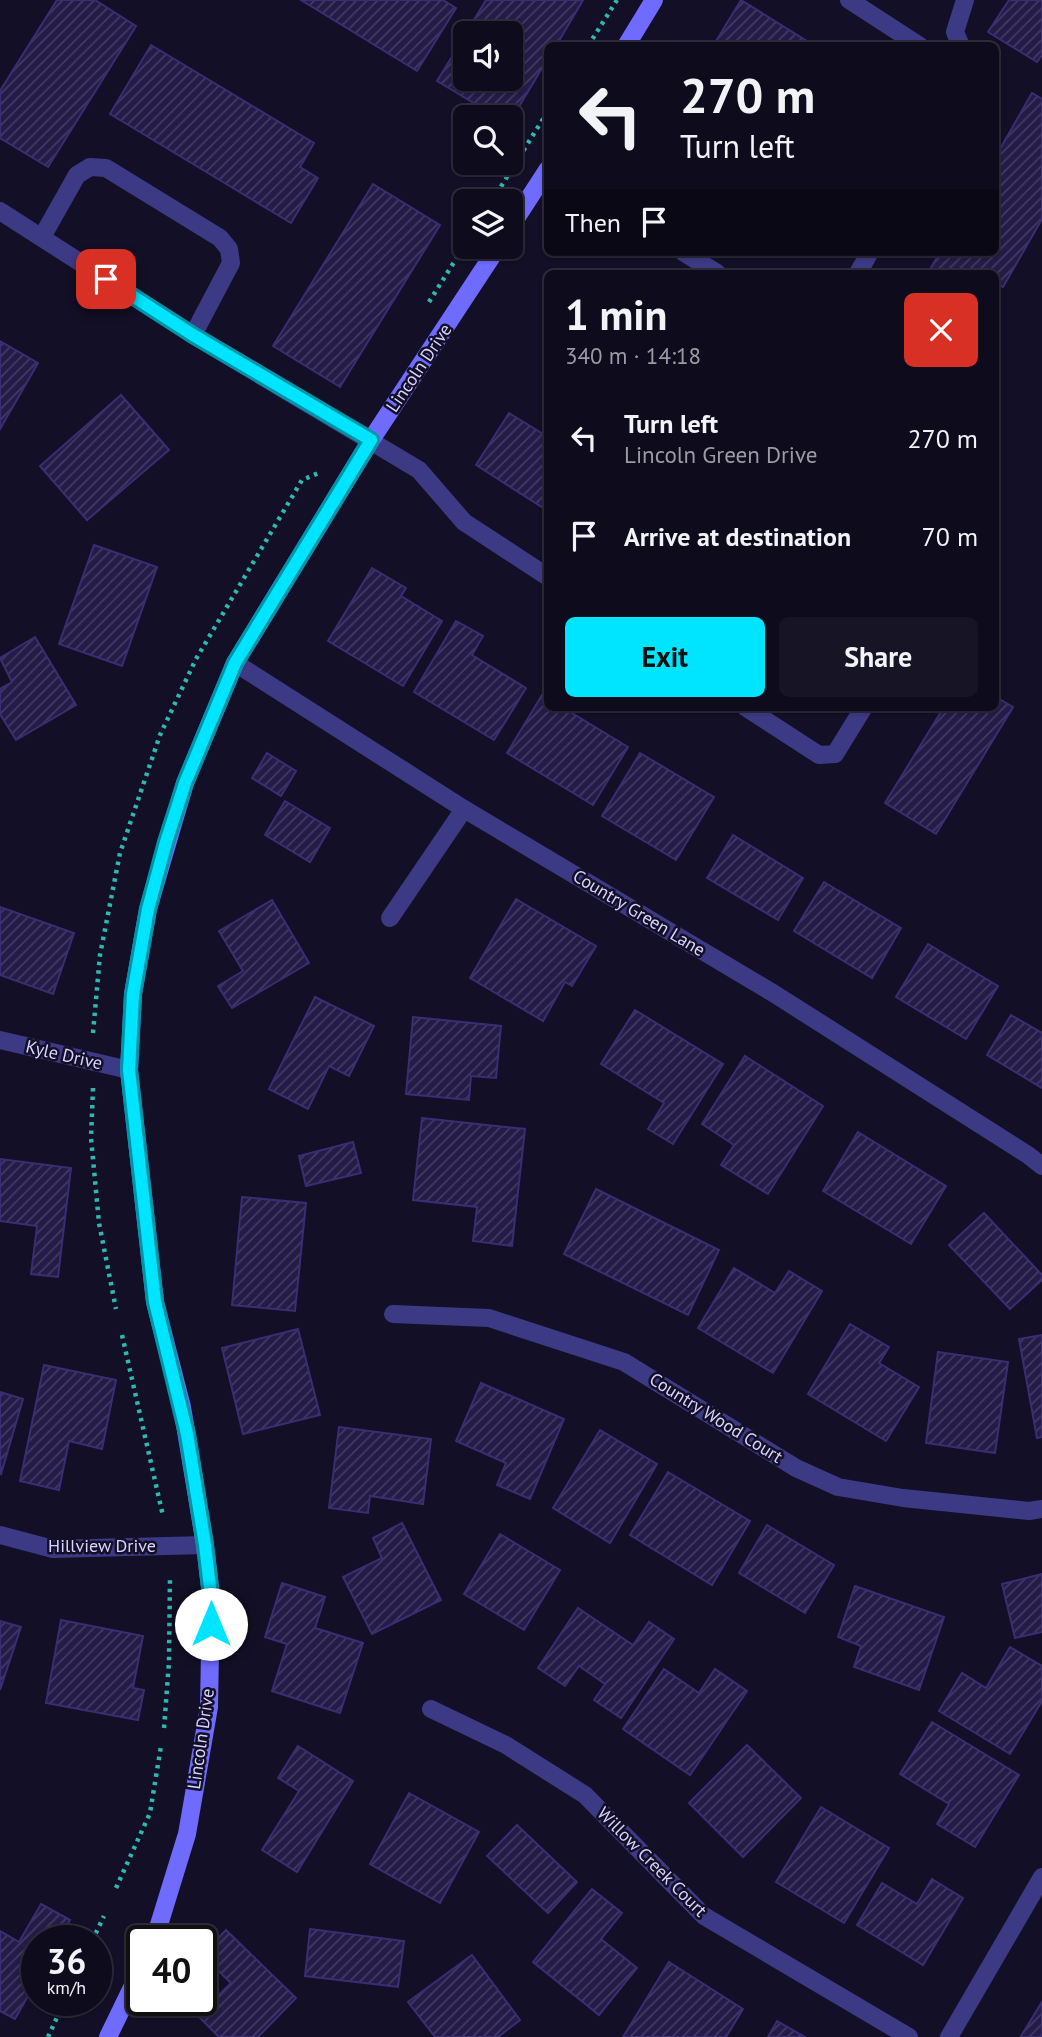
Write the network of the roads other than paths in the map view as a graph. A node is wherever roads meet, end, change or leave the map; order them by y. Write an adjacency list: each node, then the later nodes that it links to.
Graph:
1 (654, 0): 4 (street)
2 (849, 0): 5 (street)
3 (965, 0): 6 (street)
4 (628, 42)
5 (914, 42)
6 (960, 42)
7 (544, 175): 8 (street)
8 (523, 208)
9 (0, 211): 10 (street)
10 (42, 237): 14 (street); 14 (street)
11 (689, 256): 13 (street)
12 (490, 259): 15 (street, Lincoln Drive)
13 (712, 270)
14 (193, 335): 15 (street)
15 (371, 440): 16 (street); 17 (street, Lincoln Drive)
16 (544, 574)
17 (235, 663): 20 (street, Country Green Lane); 23 (street, Lincoln Drive)
18 (754, 711): 19 (street)
19 (862, 711)
20 (464, 808): 21 (street); 24 (street, Country Green Lane)
21 (390, 918)
22 (0, 1040): 23 (street, Kyle Drive)
23 (129, 1070): 28 (street, Lincoln Drive)
24 (1042, 1166)
25 (393, 1314): 26 (street, Country Wood Court)
26 (1042, 1509)
27 (0, 1535): 28 (street, Hillview Drive)
28 (205, 1545): 31 (street, Lincoln Drive)
29 (430, 1709): 34 (street, Willow Creek Court)
30 (1042, 1877): 35 (street)
31 (159, 1925)
32 (126, 2000): 33 (street)
33 (108, 2037)
34 (909, 2037)
35 (949, 2037)

